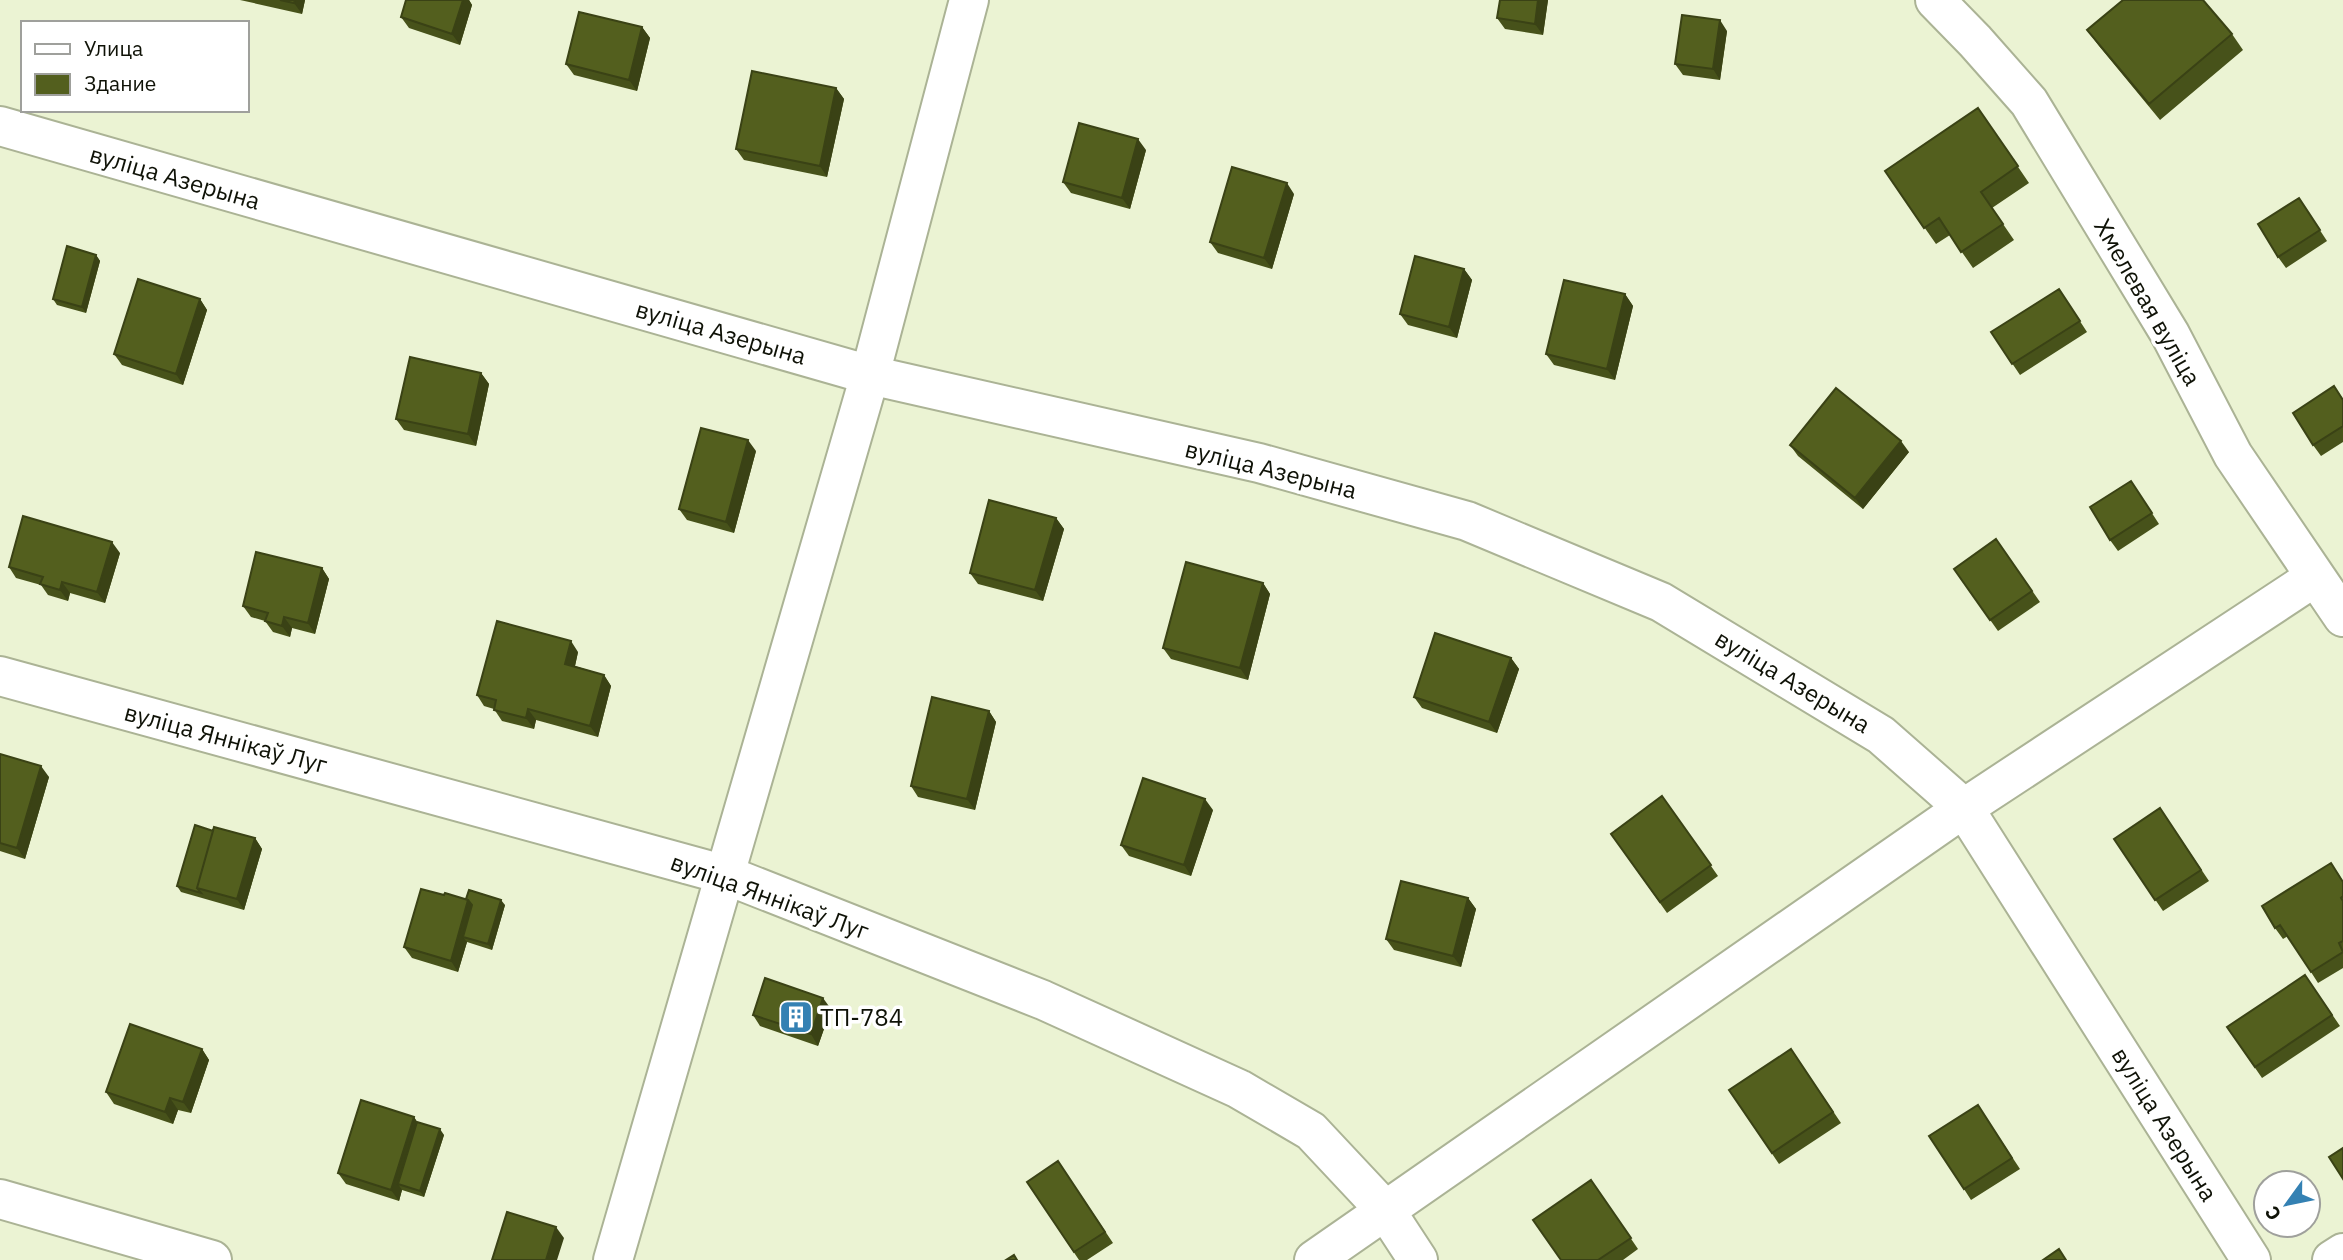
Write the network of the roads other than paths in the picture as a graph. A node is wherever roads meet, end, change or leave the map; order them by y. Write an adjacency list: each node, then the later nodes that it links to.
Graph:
1 (970, 0): 4 (street)
2 (1935, 0): 5 (street, Хмелевая вуліца)
3 (0, 126): 4 (street, вуліца Азерына)
4 (870, 375): 8 (street, вуліца Азерына); 9 (street)
5 (2315, 577): 6 (street, Хмелевая вуліца); 8 (street)
6 (2343, 617)
7 (0, 676): 9 (street, вуліца Яннікаў Луг)
8 (1964, 808): 11 (street); 17 (street, вуліца Азерына)
9 (726, 875): 11 (street, вуліца Яннікаў Луг); 14 (street)
10 (0, 1199): 13 (street)
11 (1386, 1211): 15 (street); 16 (street, вуліца Яннікаў Луг)
12 (2343, 1253): 18 (street)
13 (212, 1260)
14 (612, 1260)
15 (1314, 1260)
16 (1418, 1260)
17 (2251, 1260)
18 (2332, 1260)

